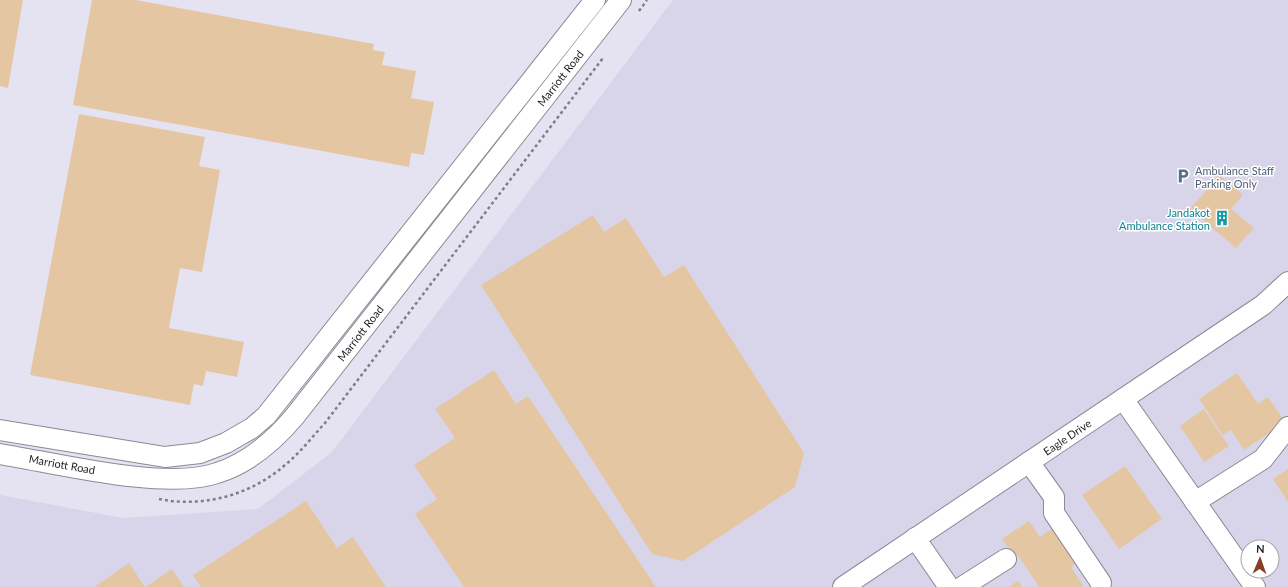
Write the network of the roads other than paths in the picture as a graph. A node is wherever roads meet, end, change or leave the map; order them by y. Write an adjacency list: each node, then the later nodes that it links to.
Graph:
1 (595, 0): 6 (street, Marriott Road)
2 (621, 0): 7 (street, Marriott Road)
3 (1288, 282): 4 (street, Eagle Drive)
4 (1123, 399): 8 (street, Eagle Drive); 9 (street)
5 (1288, 427): 9 (street)
6 (0, 430)
7 (0, 454)
8 (1029, 462): 10 (street, Eagle Drive); 12 (street)
9 (1195, 502): 16 (street)
10 (915, 538): 13 (street, Eagle Drive); 14 (street)
11 (1006, 559): 15 (street)
12 (1101, 583)
13 (843, 587)
14 (949, 587)
15 (962, 587)
16 (1255, 587)

